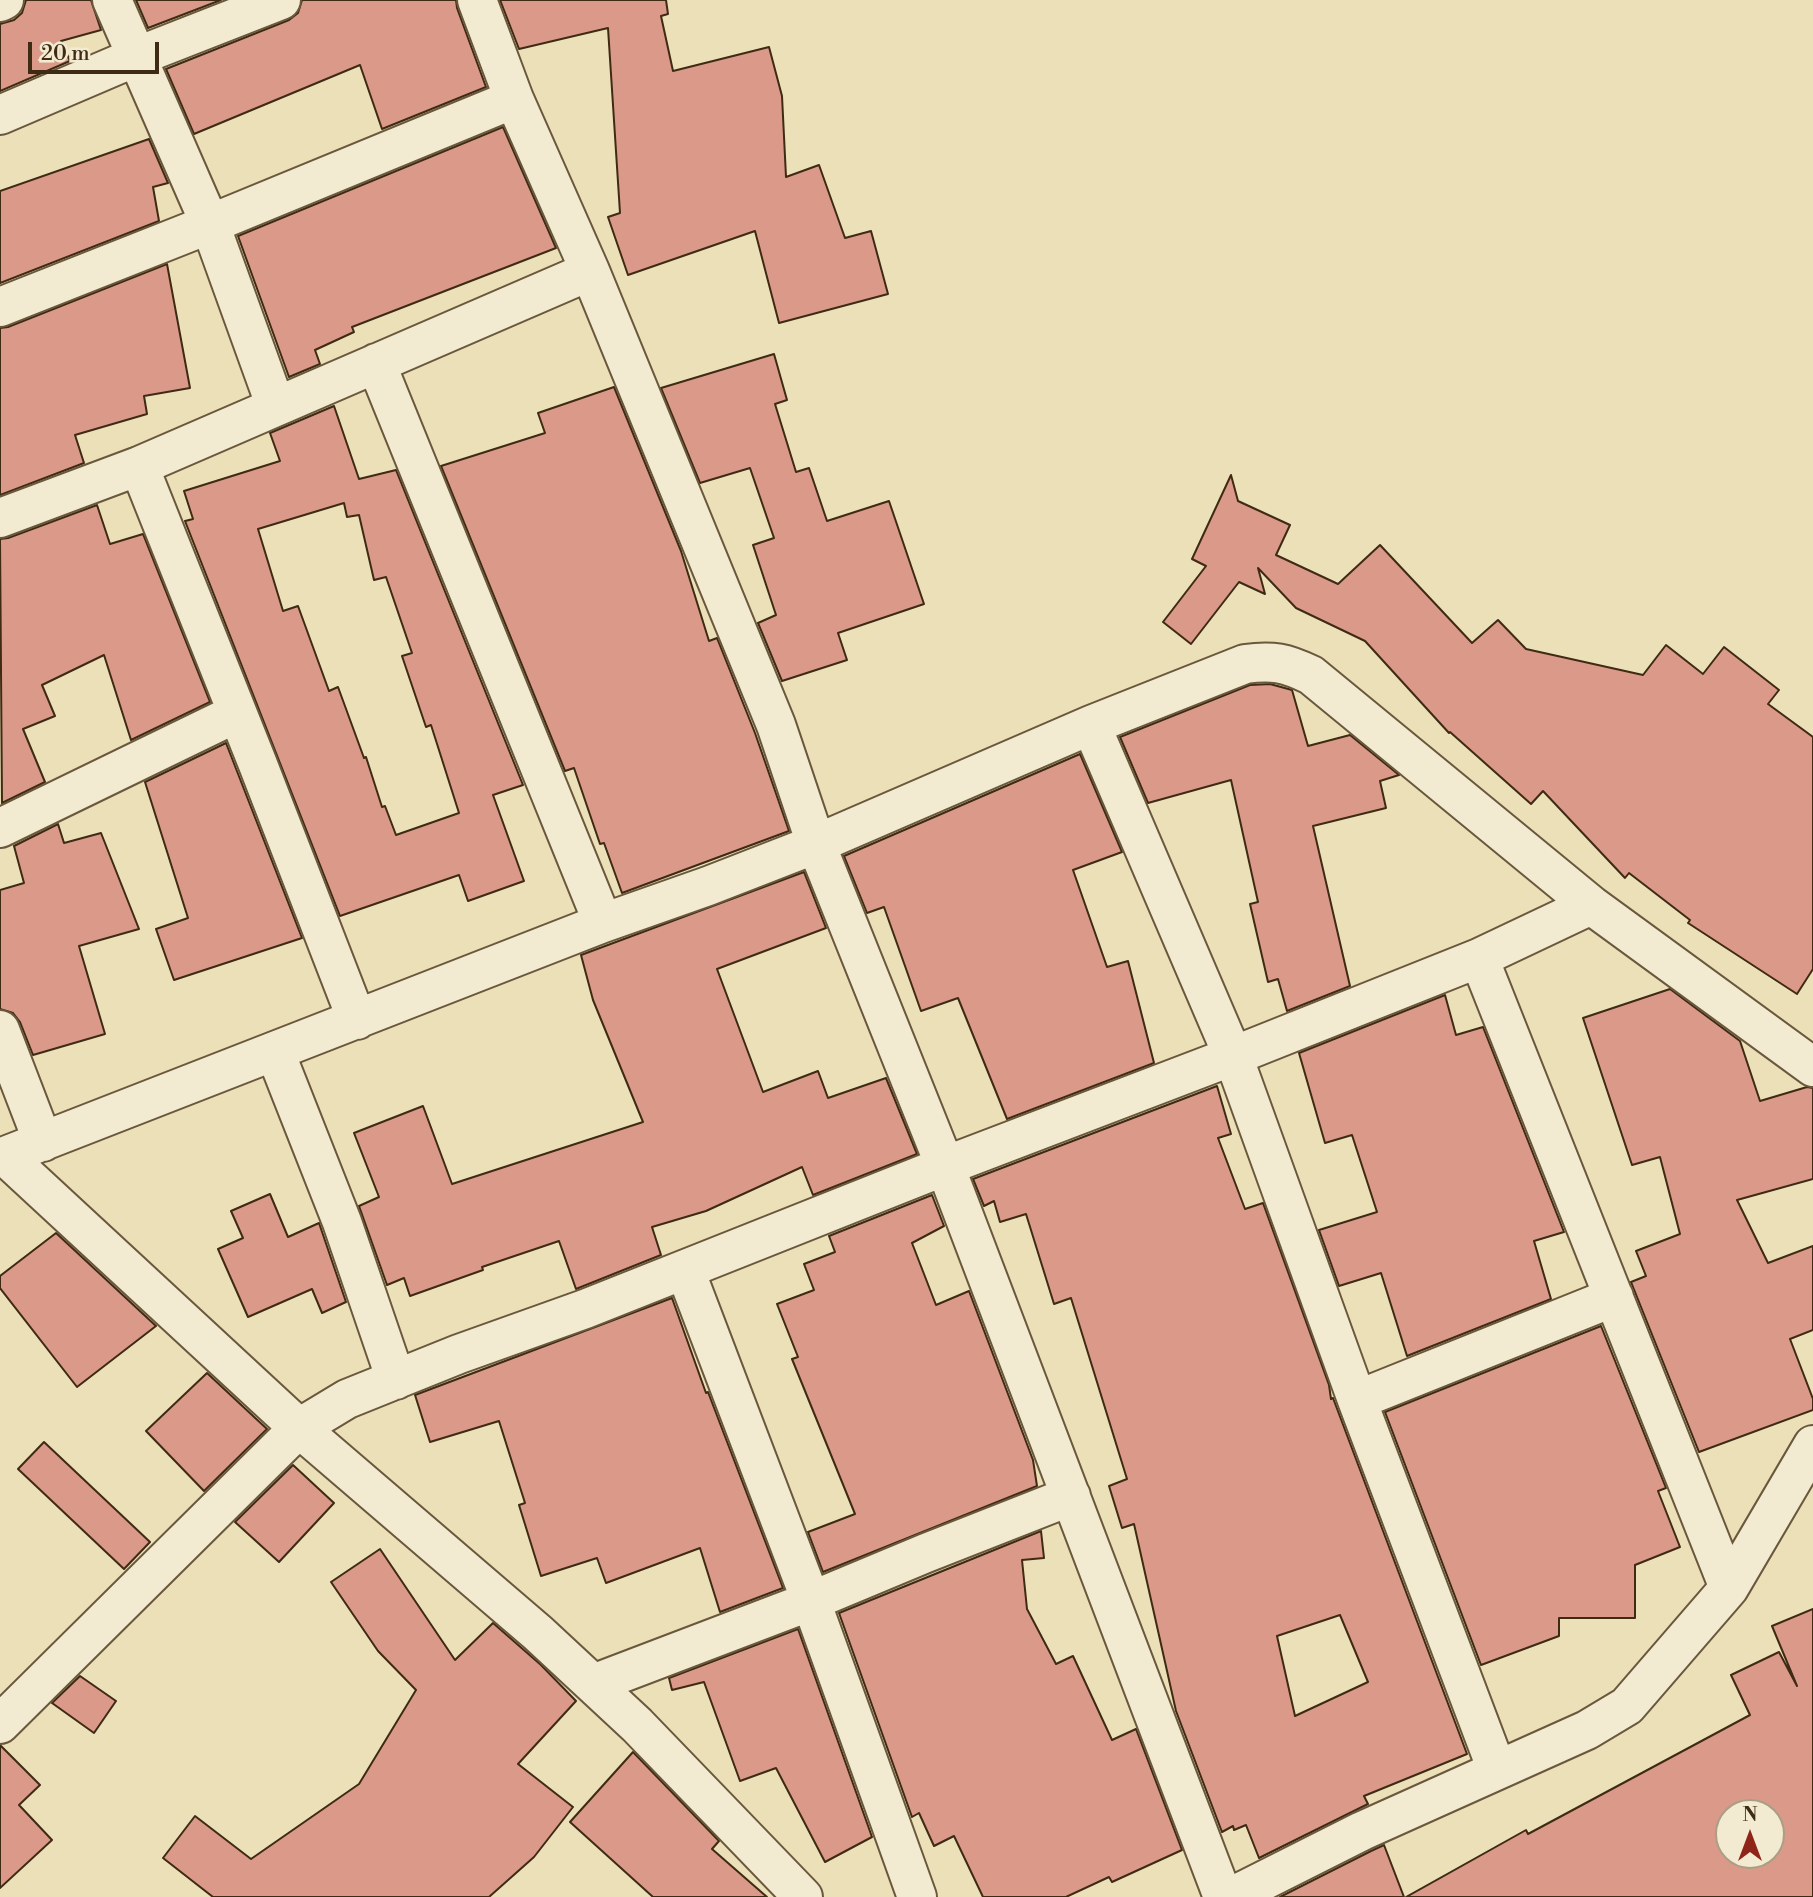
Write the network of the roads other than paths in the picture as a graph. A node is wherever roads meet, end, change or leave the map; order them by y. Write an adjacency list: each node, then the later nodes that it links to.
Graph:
1 (112, 0): 4 (street)
2 (281, 0): 4 (street)
3 (477, 0): 5 (street)
4 (138, 56): 6 (street); 7 (street)
5 (514, 99): 7 (street); 8 (street)
6 (0, 115)
7 (210, 224): 9 (street); 11 (street)
8 (590, 271): 10 (street); 17 (street)
9 (0, 307)
10 (376, 363): 11 (street); 19 (street)
11 (276, 407): 12 (street)
12 (139, 467): 13 (street); 14 (street)
13 (0, 518)
14 (237, 713): 16 (street); 21 (street)
15 (1091, 724): 17 (street); 18 (street); 24 (street)
16 (0, 828)
17 (816, 844): 19 (street); 28 (street)
18 (1591, 905): 20 (street); 25 (street)
19 (603, 923): 21 (street)
20 (1479, 958): 24 (street); 30 (street)
21 (357, 1020): 23 (street)
22 (0, 1030): 26 (street)
23 (275, 1052): 26 (street); 31 (street)
24 (1233, 1056): 28 (street); 32 (street)
25 (1813, 1067)
26 (43, 1142): 27 (street)
27 (3, 1157): 33 (street)
28 (945, 1166): 29 (street); 35 (street)
29 (685, 1270): 31 (street); 37 (street)
30 (1614, 1297): 32 (street); 36 (street)
31 (396, 1380): 33 (street)
32 (1357, 1400): 40 (street)
33 (299, 1428): 38 (street); 39 (street)
34 (1813, 1445): 36 (street)
35 (1071, 1496): 37 (street); 43 (street)
36 (1729, 1588): 40 (street)
37 (811, 1601): 38 (street); 42 (street)
38 (593, 1684): 41 (street)
39 (0, 1724)
40 (1497, 1770): 44 (street)
41 (803, 1897)
42 (917, 1897)
43 (1223, 1897)
44 (1231, 1897)

